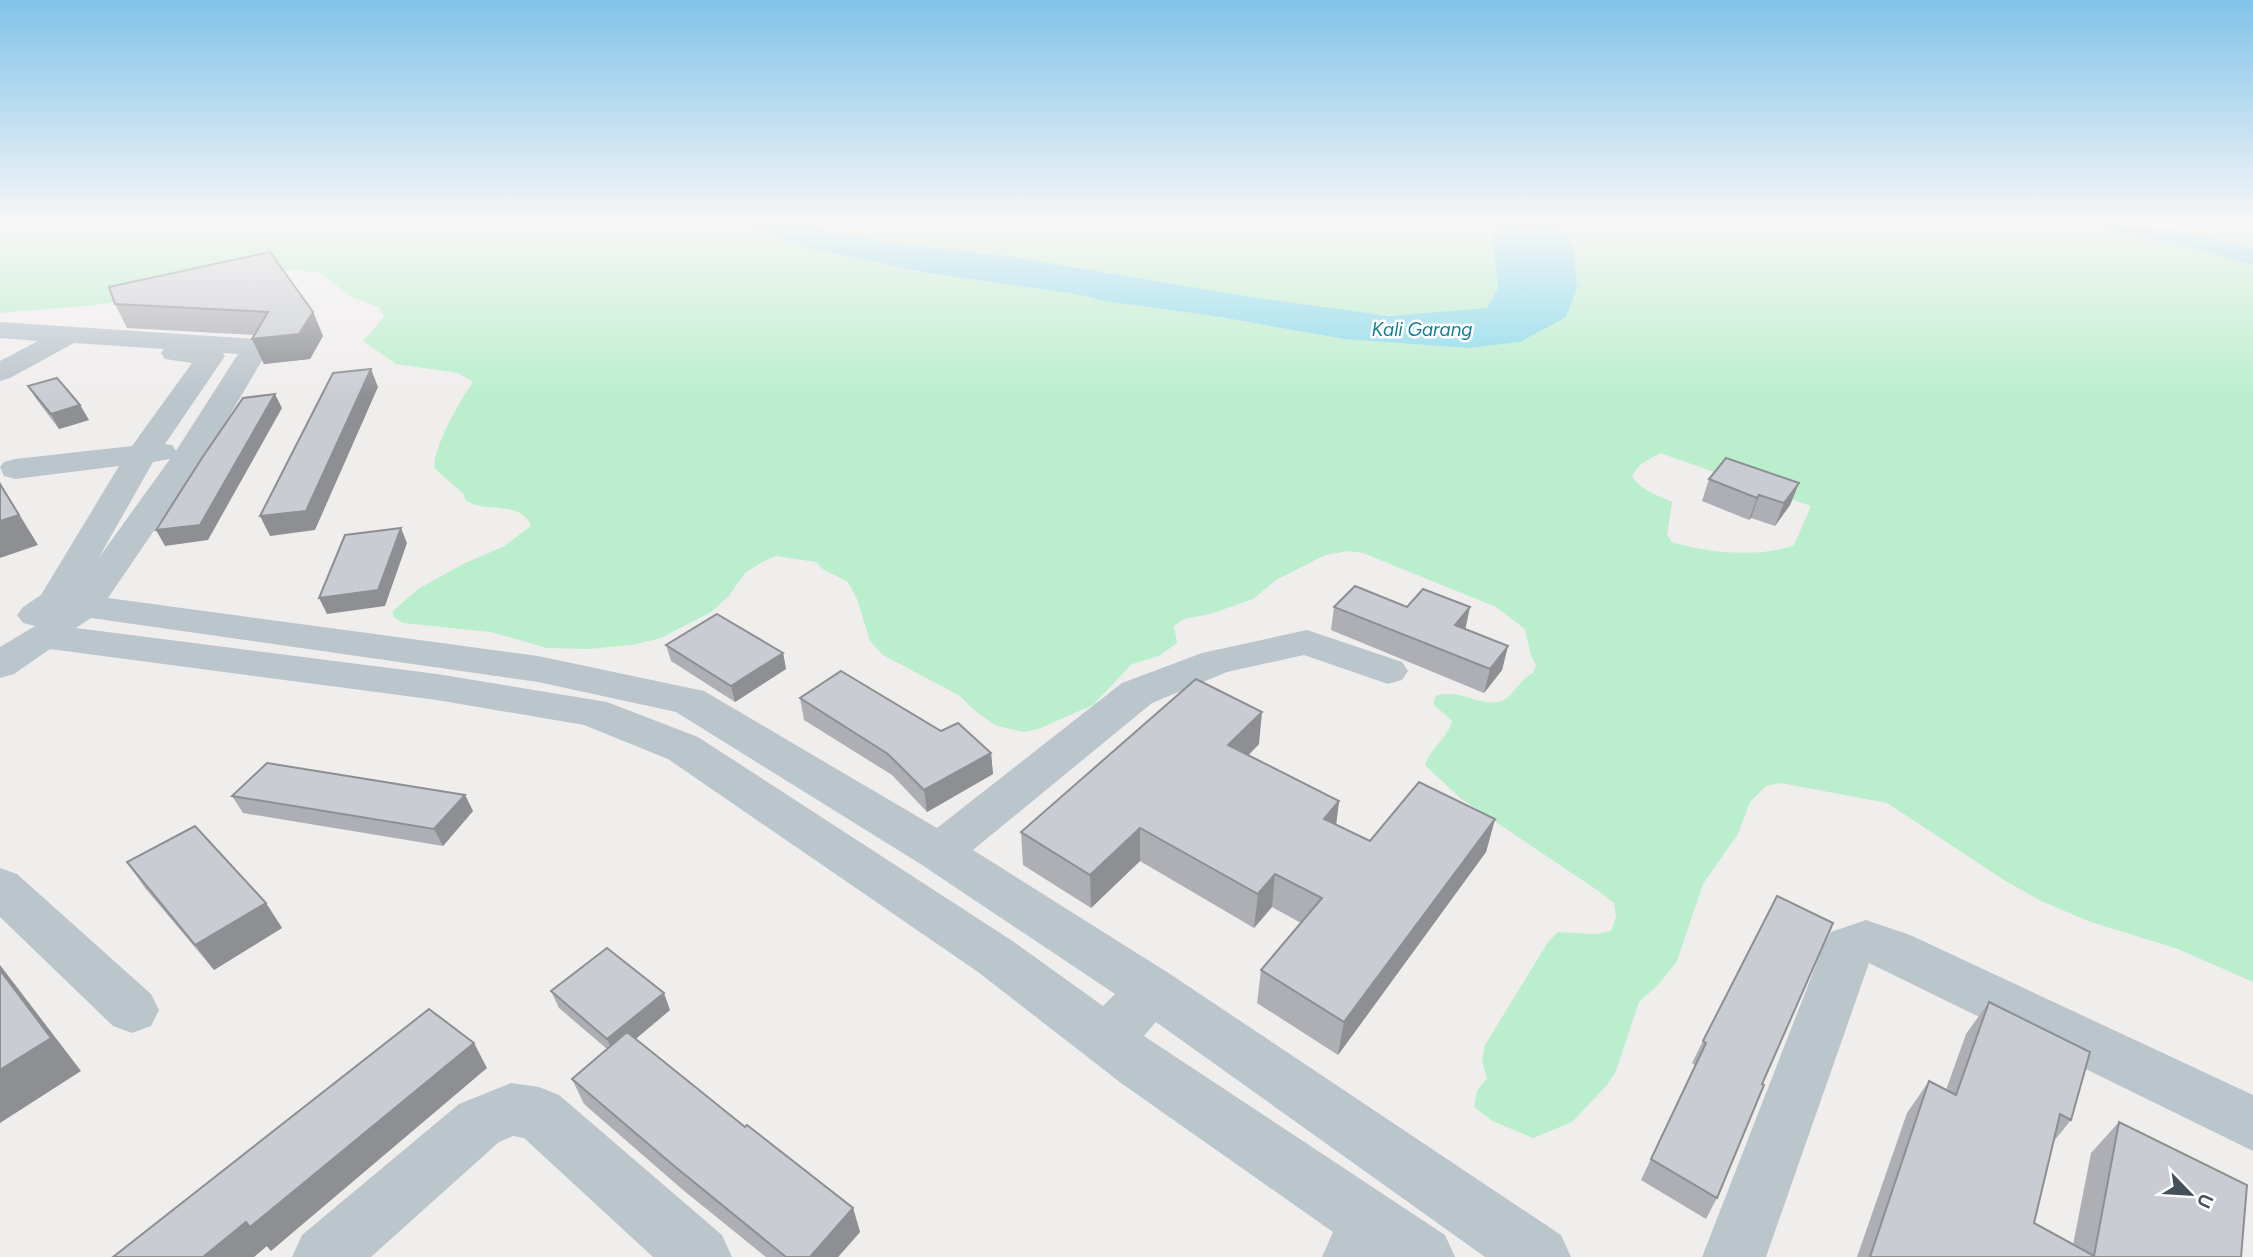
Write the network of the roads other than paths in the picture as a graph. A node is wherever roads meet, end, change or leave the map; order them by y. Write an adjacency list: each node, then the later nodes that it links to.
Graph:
1 (0, 330): 2 (lane)
2 (61, 340): 3 (lane); 4 (lane); 5 (lane); 6 (lane)
3 (0, 342)
4 (256, 347): 5 (lane); 7 (lane)
5 (211, 356): 8 (lane)
6 (0, 372)
7 (195, 447): 8 (lane); 10 (lane)
8 (142, 454): 9 (lane); 10 (lane)
9 (5, 464)
10 (32, 630): 12 (lane); 16 (lane)
11 (1388, 671): 12 (lane)
12 (939, 852): 14 (lane)
13 (0, 887): 15 (lane)
14 (1151, 990): 16 (lane); 21 (lane)
15 (132, 1010)
16 (1107, 1040): 18 (lane)
17 (2253, 1124): 22 (lane)
18 (1384, 1246)
19 (324, 1257): 20 (lane)
20 (701, 1257)
21 (1539, 1257)
22 (1734, 1257)

